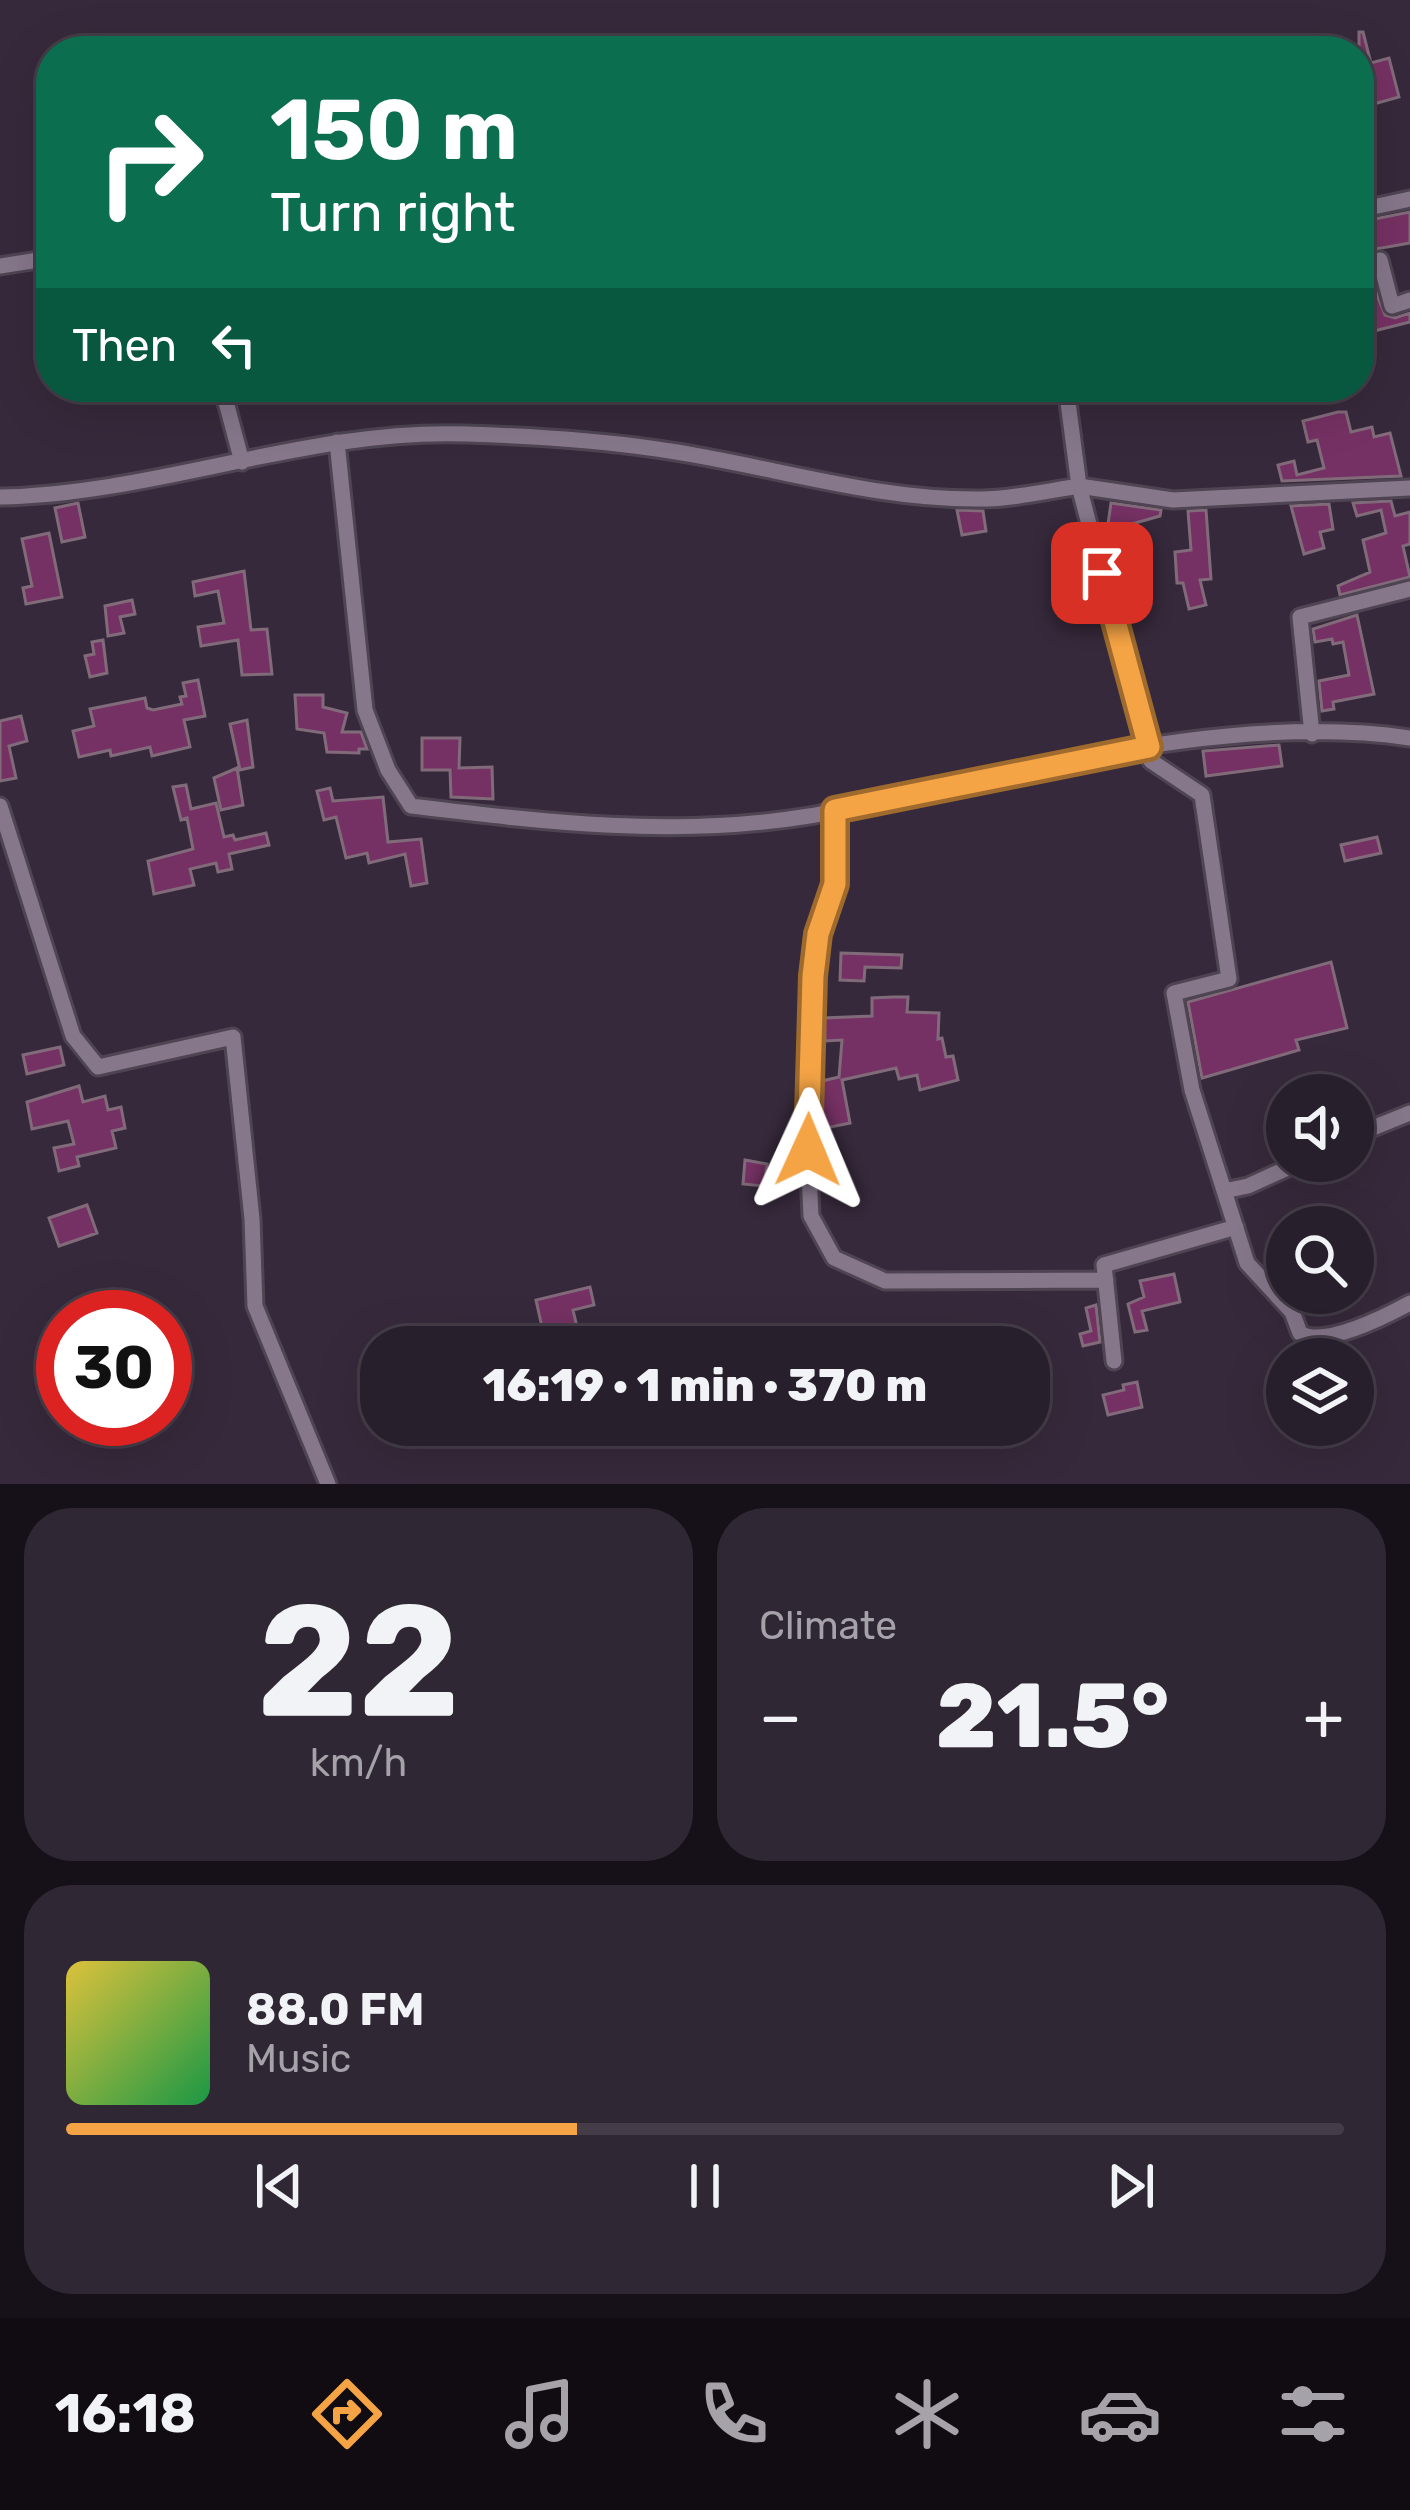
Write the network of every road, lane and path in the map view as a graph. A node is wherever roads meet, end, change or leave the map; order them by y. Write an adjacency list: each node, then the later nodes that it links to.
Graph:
1 (1410, 199): 2 (street)
2 (1374, 207)
3 (36, 260): 5 (street)
4 (1374, 261): 6 (street)
5 (0, 266)
6 (1410, 300)
7 (226, 402): 10 (street)
8 (1068, 402): 11 (street)
9 (338, 442): 10 (street); 11 (street); 19 (street)
10 (242, 462): 13 (street)
11 (1079, 486): 12 (street); 17 (street)
12 (1404, 489)
13 (0, 497)
14 (1410, 590): 15 (street)
15 (1312, 734): 16 (street); 17 (street)
16 (1410, 738)
17 (1149, 747): 19 (street); 23 (street)
18 (0, 806): 28 (street)
19 (835, 810): 25 (street)
20 (1410, 1113): 21 (street)
21 (1374, 1128)
22 (1266, 1178): 23 (street)
23 (1224, 1191): 24 (street)
24 (1236, 1227): 25 (street); 26 (street)
25 (1106, 1280): 27 (street)
26 (1410, 1303)
27 (1114, 1361)
28 (328, 1484)

